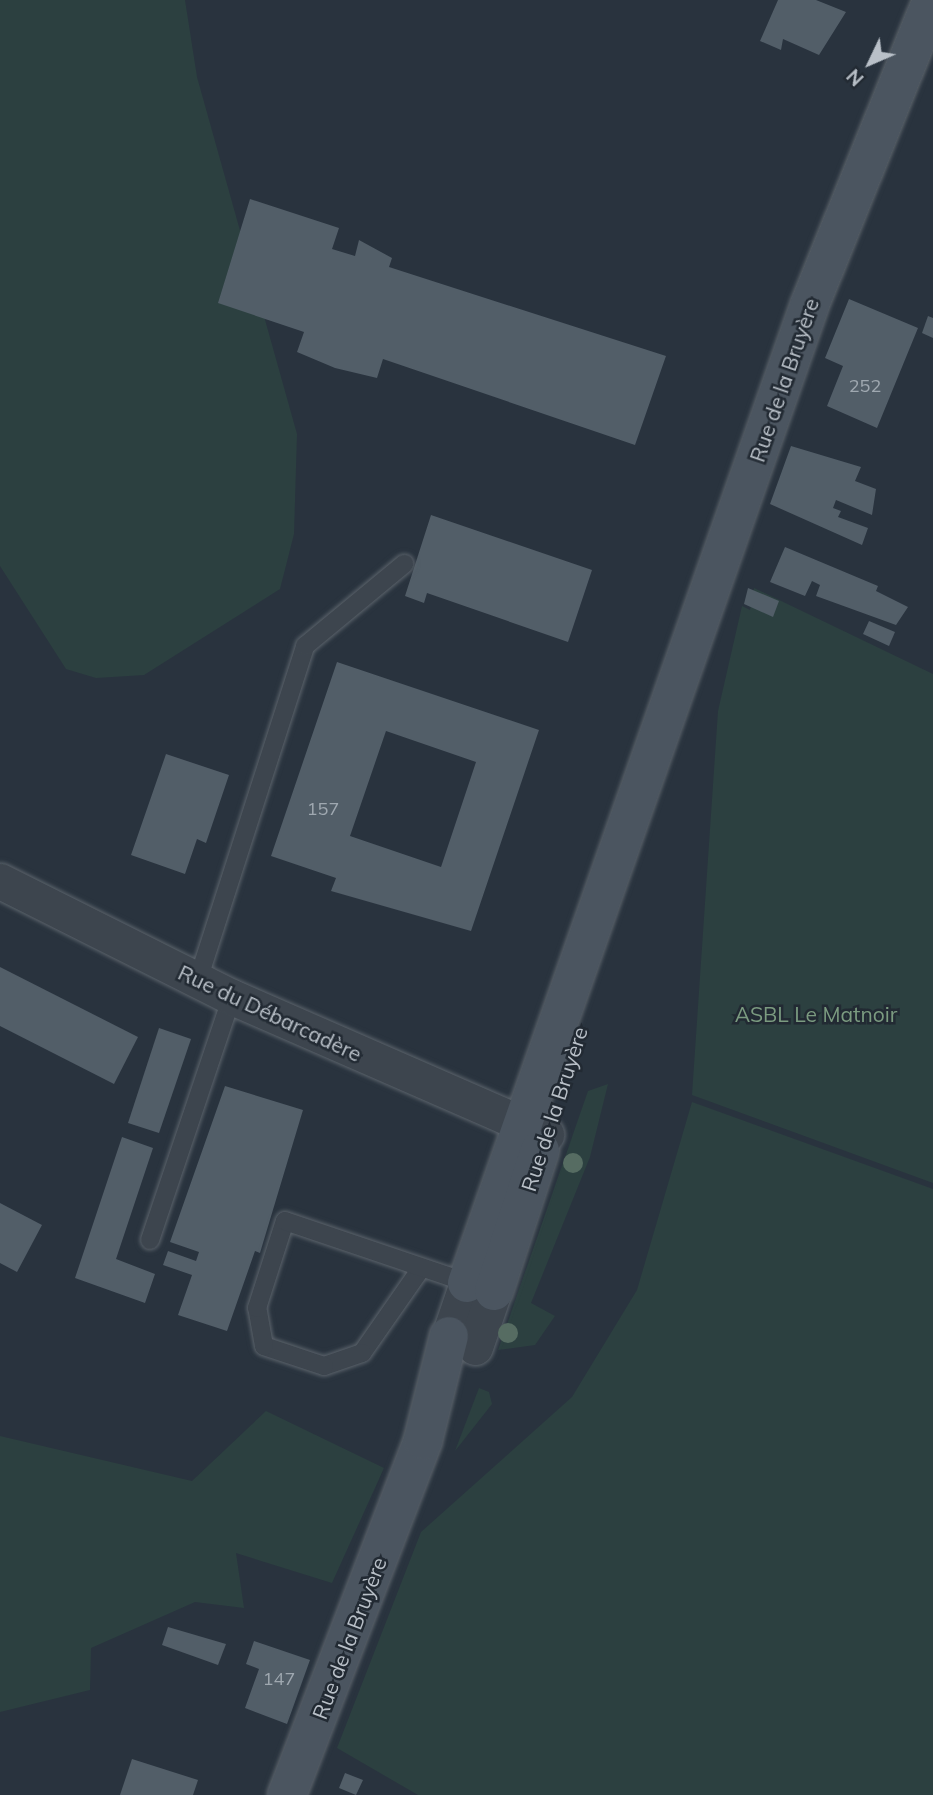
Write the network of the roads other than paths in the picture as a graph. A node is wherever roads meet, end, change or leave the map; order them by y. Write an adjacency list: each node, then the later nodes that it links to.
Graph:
1 (932, 0): 2 (street, Rue de la Bruyère)
2 (923, 51): 7 (street, Rue de la Bruyère)
3 (404, 564): 5 (lane)
4 (0, 881): 5 (street, Rue du Débarcadère)
5 (198, 980): 6 (street, Rue du Débarcadère)
6 (232, 997): 7 (street, Rue du Débarcadère); 8 (lane)
7 (534, 1130): 10 (street, Rue de la Bruyère)
8 (150, 1240)
9 (420, 1270): 9 (lane); 10 (lane)
10 (481, 1287): 11 (street, Rue de la Bruyère)
11 (462, 1341): 12 (street, Rue de la Bruyère)
12 (287, 1795)

